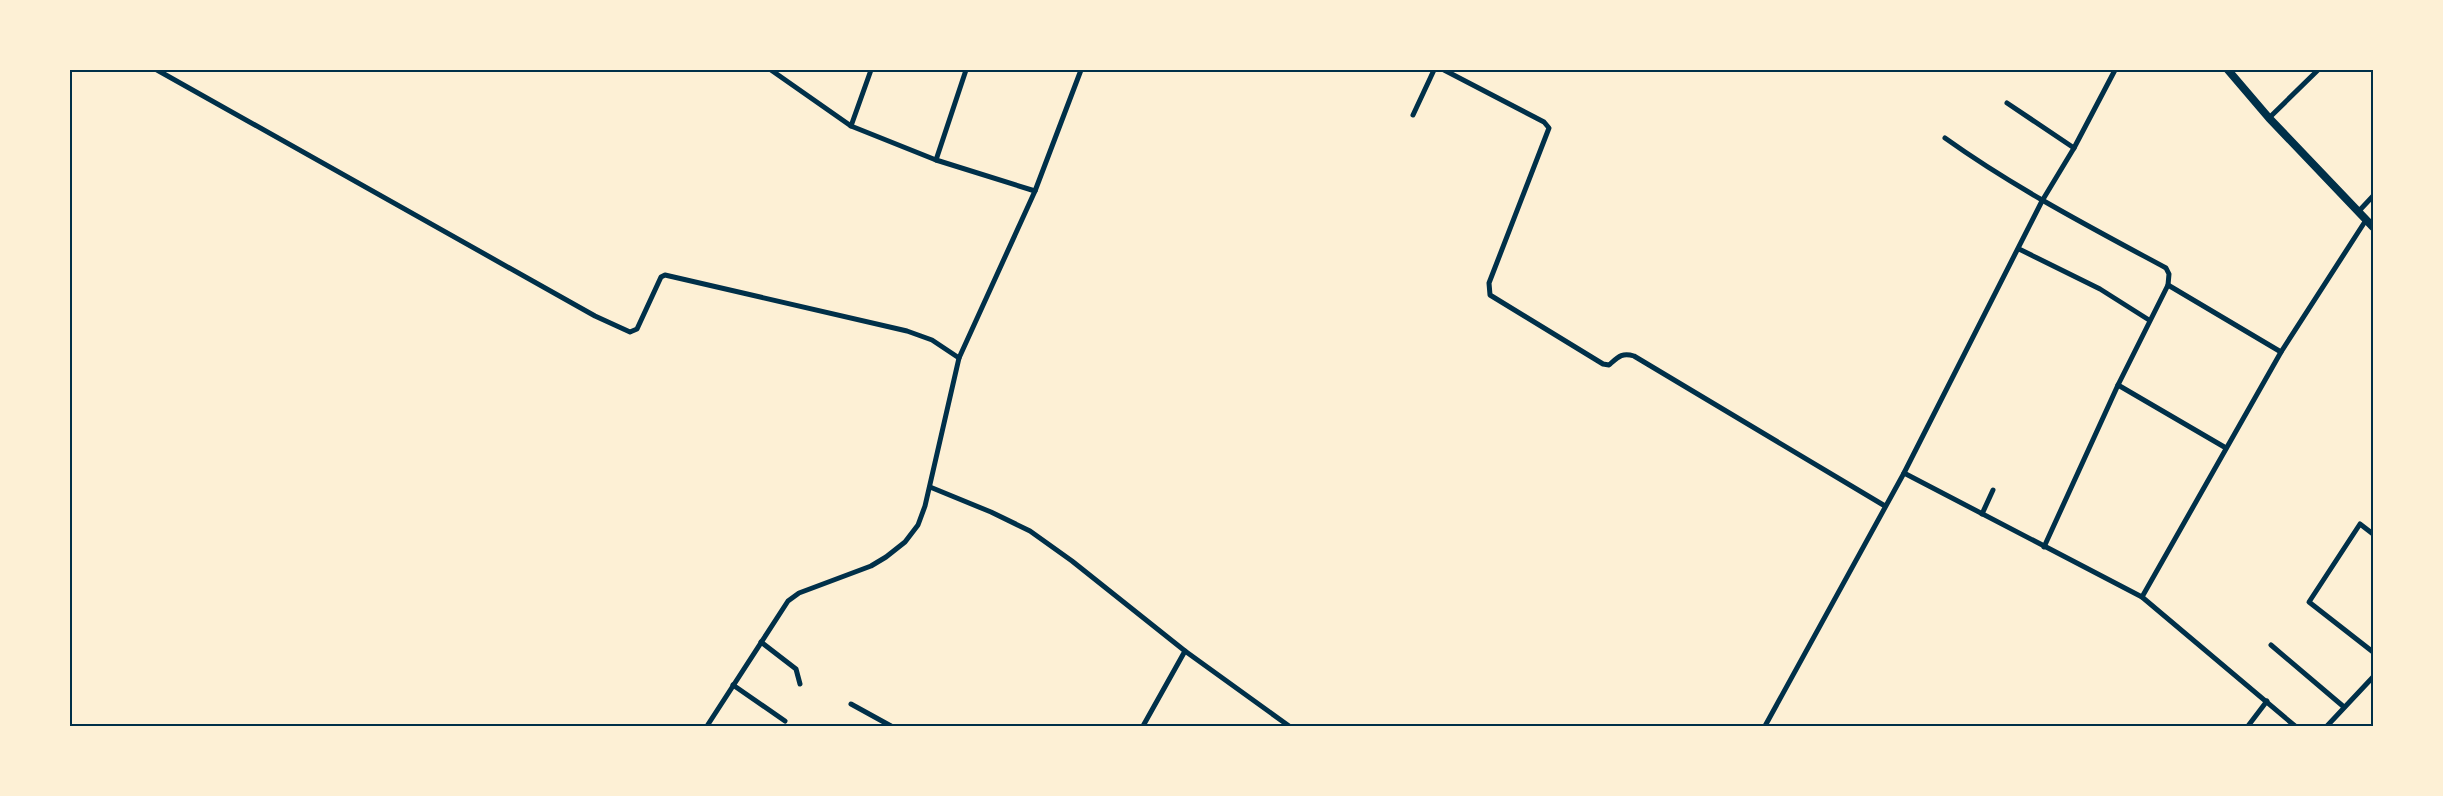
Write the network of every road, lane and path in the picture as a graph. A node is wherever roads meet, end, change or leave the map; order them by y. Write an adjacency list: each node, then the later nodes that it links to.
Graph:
1 (157, 70): 28 (street)
2 (771, 70): 14 (street)
3 (871, 70): 14 (street)
4 (966, 70): 17 (street)
5 (1082, 70): 18 (street)
6 (1434, 70): 12 (street)
7 (1444, 70): 34 (street)
8 (2116, 70): 16 (street)
9 (2228, 70): 13 (main road)
10 (2318, 70): 13 (street)
11 (2007, 103): 16 (street)
12 (1413, 115)
13 (2269, 118): 21 (main road)
14 (851, 126): 17 (street)
15 (1945, 138): 20 (street)
16 (2074, 148): 20 (street)
17 (936, 160): 18 (street)
18 (1035, 190): 28 (street)
19 (2373, 196): 21 (street)
20 (2042, 201): 24 (street); 25 (street)
21 (2358, 212): 22 (main road)
22 (2366, 220): 23 (main road); 27 (street)
23 (2373, 227)
24 (2019, 249): 26 (street); 31 (street)
25 (2168, 286): 26 (street); 27 (street)
26 (2149, 320): 29 (street)
27 (2282, 352): 30 (street)
28 (959, 358): 32 (street)
29 (2118, 385): 30 (street); 37 (street)
30 (2226, 448): 38 (street)
31 (1904, 473): 34 (street); 35 (street)
32 (930, 487): 39 (street); 41 (street)
33 (1993, 490): 35 (street)
34 (1886, 506): 54 (street)
35 (1982, 514): 37 (street)
36 (2373, 534): 42 (street)
37 (2044, 547): 38 (street)
38 (2142, 598): 46 (street)
39 (761, 642): 44 (street); 45 (street)
40 (2271, 645): 48 (street)
41 (1185, 651): 52 (street); 53 (street)
42 (2373, 652)
43 (2373, 677): 48 (street)
44 (800, 684)
45 (733, 685): 49 (street); 50 (street)
46 (2267, 701): 55 (street); 56 (street)
47 (851, 704): 51 (street)
48 (2344, 707): 57 (street)
49 (785, 721)
50 (707, 726)
51 (891, 726)
52 (1143, 726)
53 (1289, 726)
54 (1765, 726)
55 (2248, 726)
56 (2296, 726)
57 (2327, 726)

